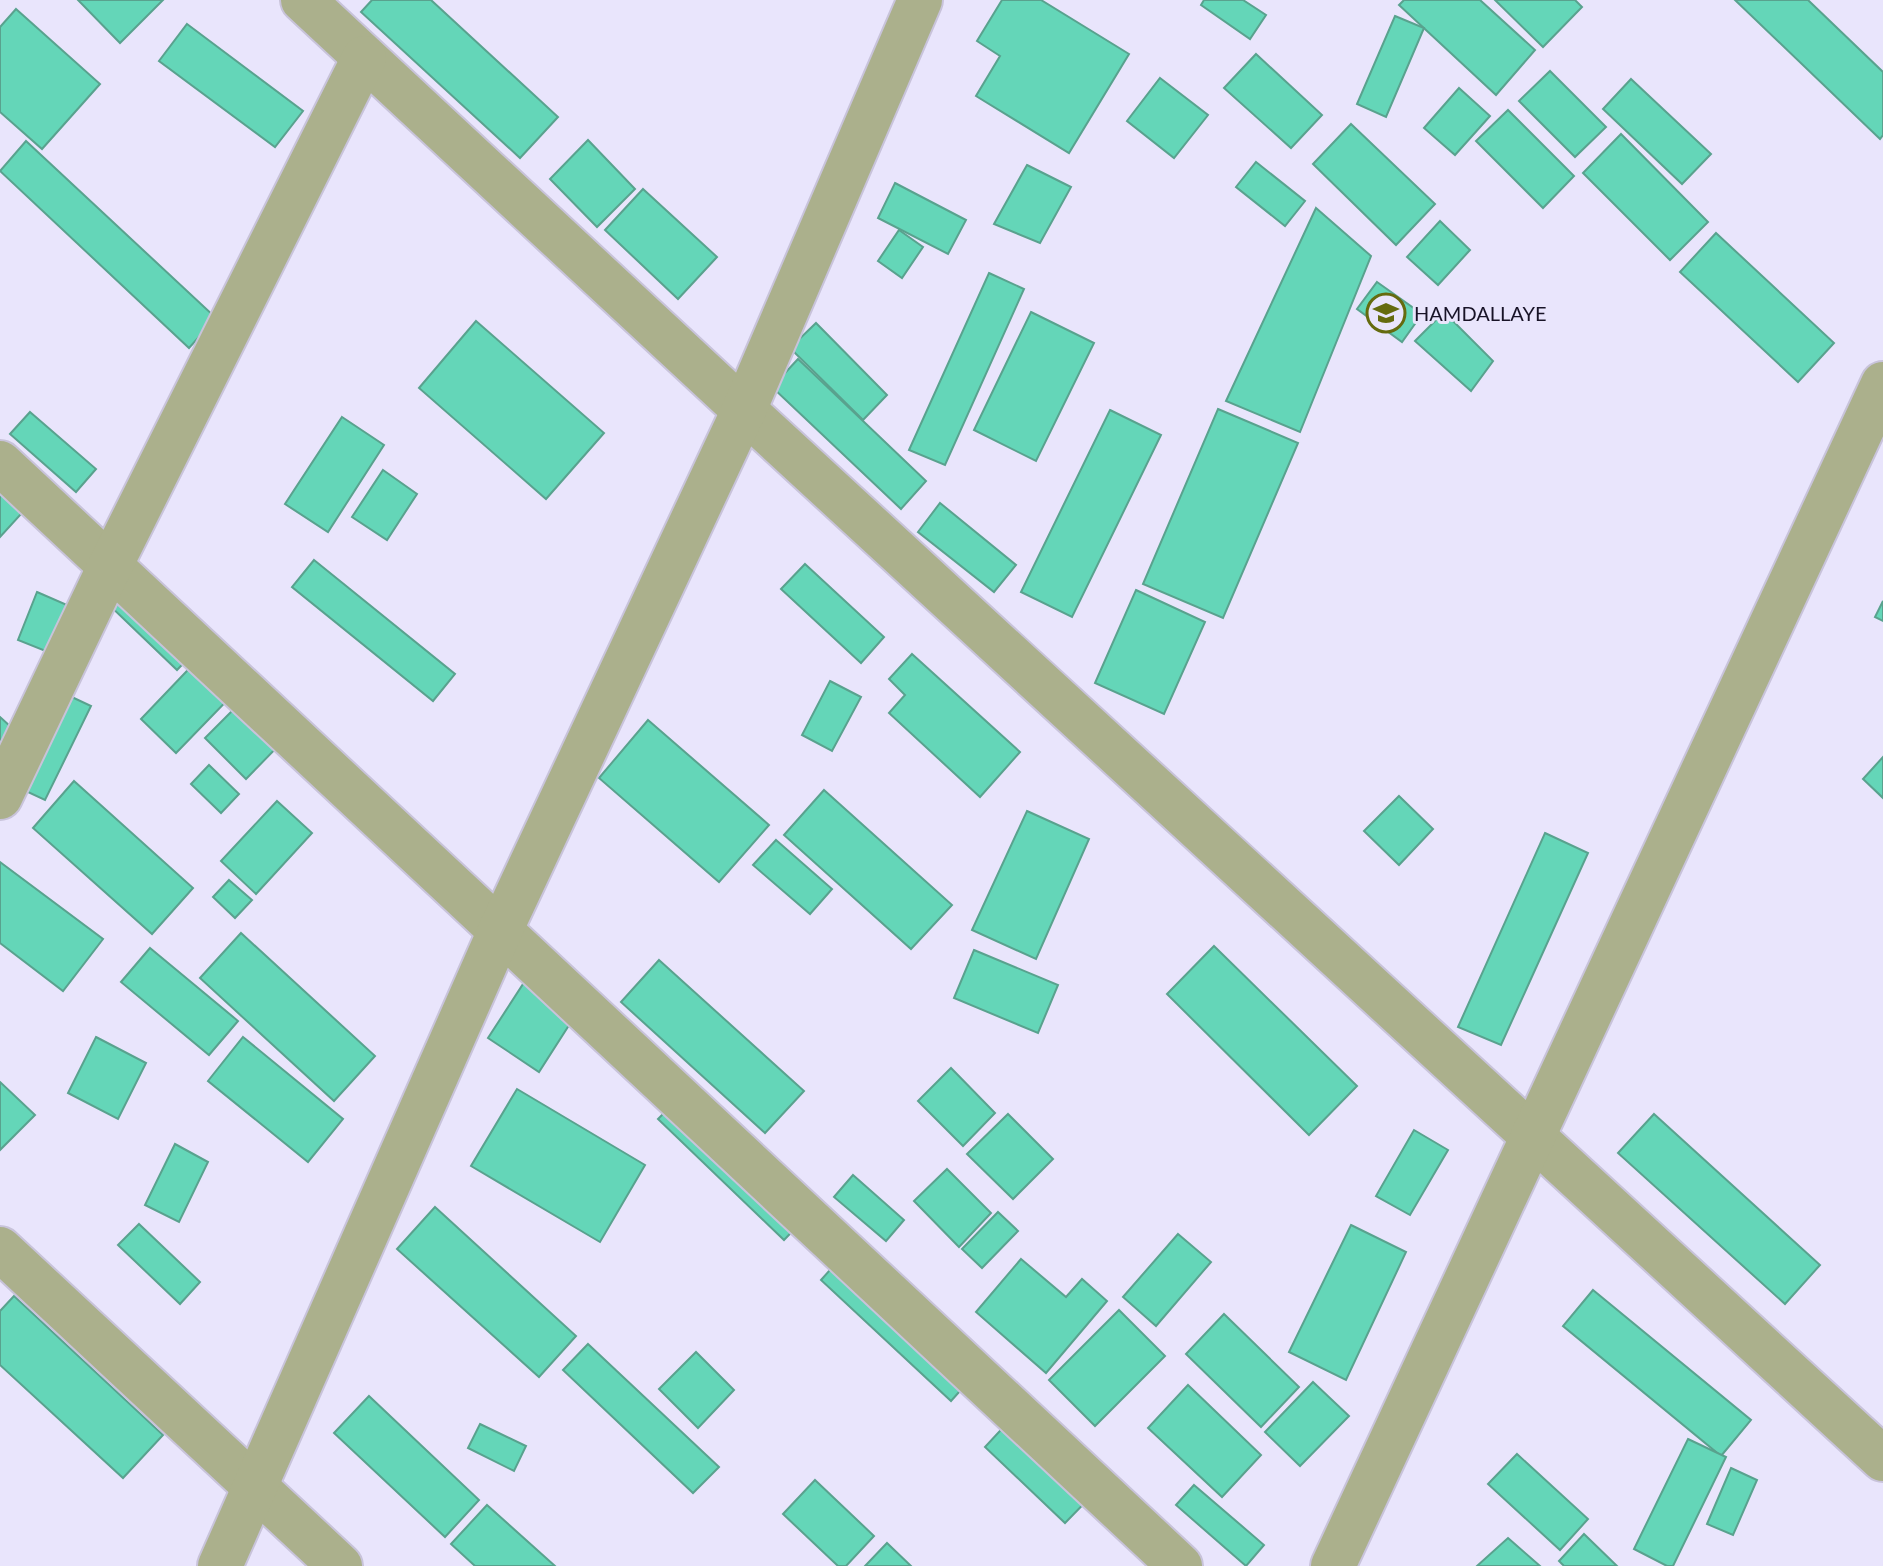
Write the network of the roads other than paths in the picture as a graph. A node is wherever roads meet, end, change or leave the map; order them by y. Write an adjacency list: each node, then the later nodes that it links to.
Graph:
1 (303, 0): 3 (street)
2 (920, 0): 5 (street)
3 (364, 58): 5 (street); 7 (street)
4 (1883, 384): 10 (street)
5 (744, 410): 9 (street); 10 (street)
6 (0, 463): 7 (street)
7 (110, 566): 8 (street); 9 (street)
8 (0, 797)
9 (500, 931): 13 (street); 16 (street)
10 (1533, 1138): 12 (street); 17 (street)
11 (0, 1249): 13 (street)
12 (1883, 1459)
13 (255, 1487): 14 (street); 15 (street)
14 (220, 1566)
15 (340, 1566)
16 (1180, 1566)
17 (1333, 1566)

